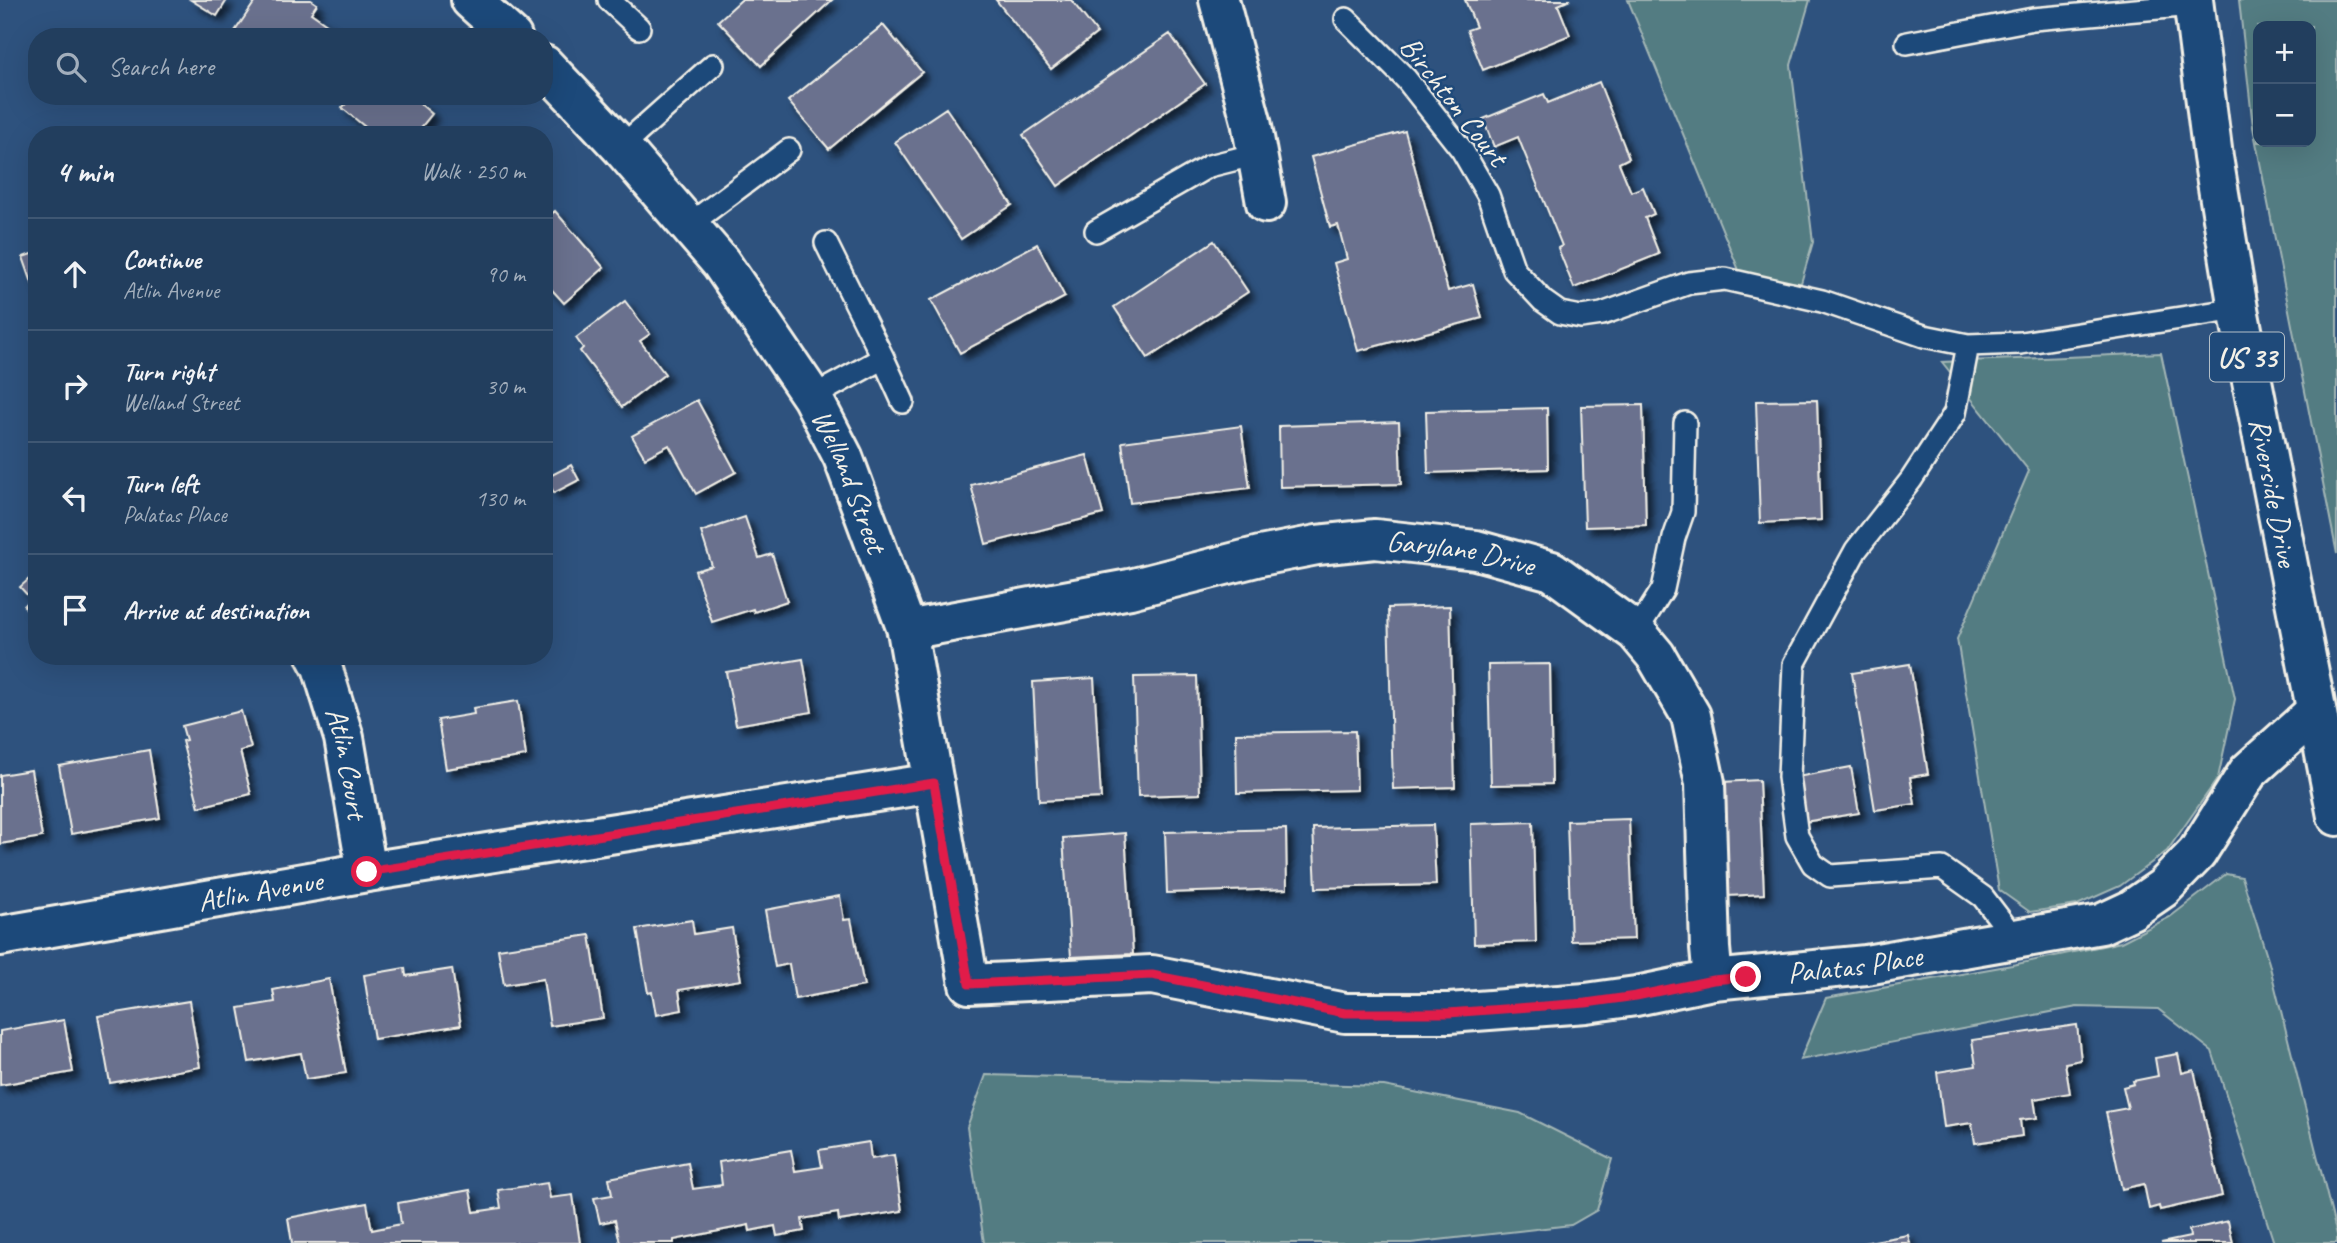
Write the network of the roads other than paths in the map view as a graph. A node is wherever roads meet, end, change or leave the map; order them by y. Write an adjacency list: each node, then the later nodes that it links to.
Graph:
1 (471, 0): 6 (street)
2 (609, 0): 7 (lane)
3 (1219, 0): 13 (street)
4 (2193, 2): 8 (lane); 18 (street, Riverside Drive / US 33)
5 (1346, 19): 19 (lane, Birchton Court)
6 (502, 28)
7 (639, 28)
8 (1907, 43)
9 (713, 65): 11 (lane)
10 (553, 75): 11 (street, Welland Street)
11 (621, 147): 15 (street, Welland Street)
12 (789, 149): 15 (lane)
13 (1257, 154): 14 (street); 16 (lane)
14 (1266, 203)
15 (690, 224): 21 (street, Welland Street)
16 (1096, 232)
17 (826, 243): 20 (lane)
18 (2238, 309): 19 (lane); 27 (street, Riverside Drive / US 33)
19 (1968, 345): 32 (lane)
20 (883, 358): 21 (lane); 22 (lane)
21 (812, 397): 24 (street, Welland Street)
22 (904, 402)
23 (1685, 423): 25 (lane)
24 (907, 630): 25 (street, Garylane Drive); 28 (street, Welland Street)
25 (1636, 632): 33 (street, Garylane Drive)
26 (321, 665): 30 (street, Atlin Court)
27 (2316, 711): 29 (street, Riverside Drive / US 33); 32 (street, Palatas Place)
28 (934, 783): 30 (street, Atlin Avenue); 34 (street, Welland Street)
29 (2337, 816)
30 (367, 872): 31 (street, Atlin Avenue)
31 (0, 936)
32 (2015, 939): 33 (street, Palatas Place)
33 (1713, 980): 34 (street, Palatas Place)
34 (969, 984)

